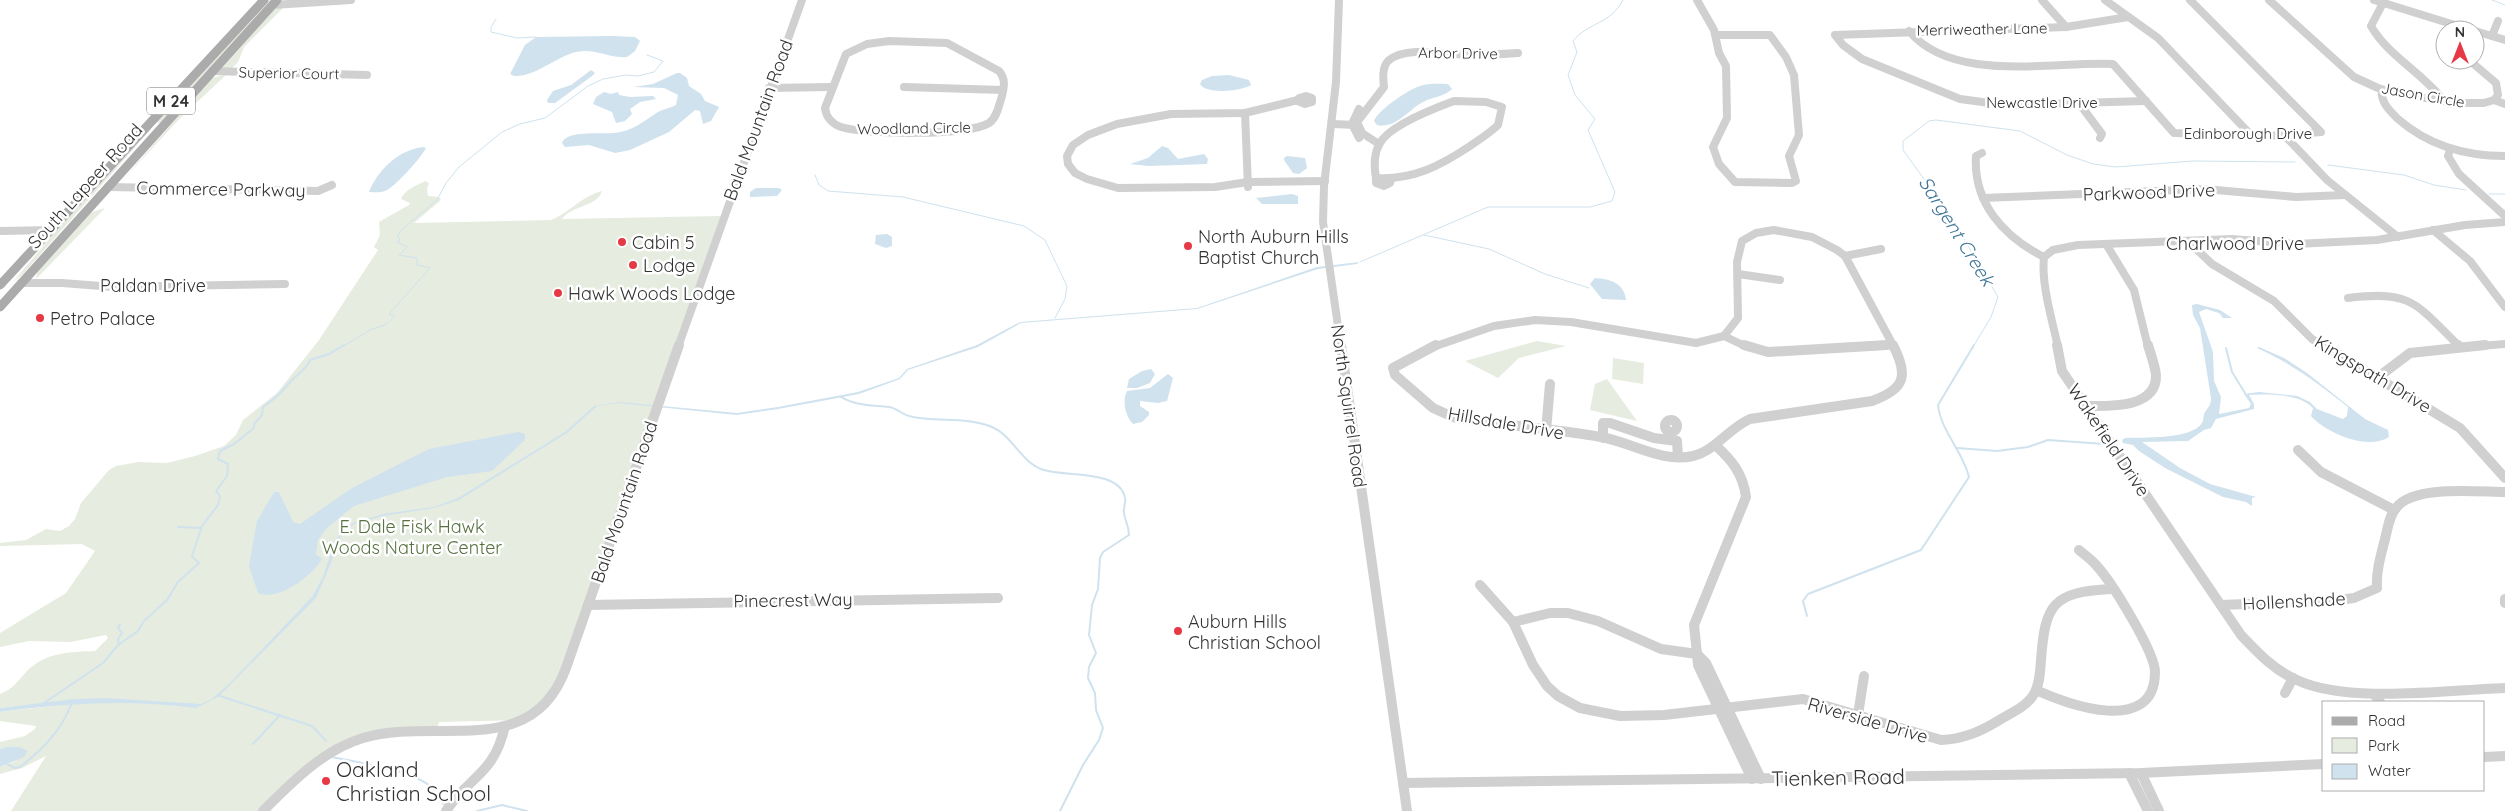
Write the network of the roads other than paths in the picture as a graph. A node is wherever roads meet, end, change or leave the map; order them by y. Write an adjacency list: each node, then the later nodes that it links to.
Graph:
1 (351, 0): 12 (street)
2 (802, 0): 30 (street, Bald Mountain Road)
3 (1339, 0): 40 (street, North Squirrel Road)
4 (1697, 0): 20 (street)
5 (2042, 0): 17 (street)
6 (2116, 0): 10 (street)
7 (2190, 0): 45 (street, Edinborough Drive)
8 (2269, 0): 32 (street, Jason Circle)
9 (2374, 0): 13 (street)
10 (2106, 1): 14 (street)
11 (272, 2): 12 (street); 26 (main road, South Lapeer Road / M 24); 42 (main road, South Lapeer Road / M 24)
12 (318, 3)
13 (2383, 3): 15 (street); 36 (street)
14 (2128, 17): 17 (street, Merriweather Lane); 44 (street)
15 (2435, 21)
16 (2498, 21): 22 (street)
17 (2066, 27): 18 (street, Merriweather Lane)
18 (1908, 31): 21 (street, Merriweather Lane); 35 (street, Edinborough Drive)
19 (2485, 34): 22 (street)
20 (1716, 35): 20 (street)
21 (1836, 35): 37 (street, Newcastle Drive)
22 (2492, 36): 23 (street)
23 (2505, 40)
24 (1518, 53): 41 (street, Arbor Drive)
25 (2480, 70): 33 (street)
26 (212, 71): 27 (street, Superior Court); 43 (main road, South Lapeer Road / M 24)
27 (367, 75)
28 (831, 87): 30 (street); 31 (street, Woodland Circle); 31 (street, Woodland Circle)
29 (904, 87): 31 (street)
30 (770, 88): 83 (street, Bald Mountain Road)
31 (1003, 90)
32 (2382, 90): 36 (street, Jason Circle); 48 (street)
33 (2499, 98): 36 (street, Jason Circle); 38 (street)
34 (1298, 100): 39 (street)
35 (2146, 101): 37 (street, Newcastle Drive); 44 (street, Edinborough Drive)
36 (2444, 101)
37 (2080, 103): 46 (street)
38 (2505, 104)
39 (1245, 113): 51 (street); 51 (street)
40 (1332, 121): 41 (street); 52 (street, North Squirrel Road)
41 (1355, 122): 47 (street)
42 (148, 126): 43 (main road); 59 (main road, South Lapeer Road / M 24)
43 (160, 128): 54 (main road, South Lapeer Road / M 24)
44 (2251, 135): 45 (street, Edinborough Drive)
45 (2285, 136): 55 (street)
46 (2100, 138)
47 (1378, 146): 47 (street)
48 (2450, 150): 50 (street); 57 (street)
49 (1982, 153): 56 (street)
50 (2505, 156)
51 (1248, 184): 52 (street)
52 (1324, 184): 120 (street, North Squirrel Road)
53 (332, 185): 54 (street, Commerce Parkway)
54 (108, 187): 71 (main road, South Lapeer Road / M 24)
55 (2345, 194): 56 (street, Parkwood Drive); 62 (street)
56 (1983, 198): 67 (street)
57 (2505, 216)
58 (2505, 222): 60 (street)
59 (52, 230): 61 (street); 70 (main road, South Lapeer Road / M 24)
60 (2433, 230): 62 (street, Charlwood Drive); 75 (street)
61 (0, 231)
62 (2398, 237): 63 (street, Charlwood Drive)
63 (2188, 241): 64 (street, Charlwood Drive); 80 (street, Kingspath Drive)
64 (2106, 244): 67 (street, Charlwood Drive); 82 (street)
65 (1881, 249): 66 (street)
66 (1845, 256): 68 (street, Hillsdale Drive); 78 (street, Hillsdale Drive)
67 (2044, 256): 82 (street, Wakefield Drive)
68 (1738, 274): 69 (street); 76 (street, Hillsdale Drive)
69 (1780, 280)
70 (2, 283): 71 (main road)
71 (21, 283): 72 (street, Paldan Drive); 74 (main road, South Lapeer Road / M 24)
72 (285, 284)
73 (2348, 298): 79 (street)
74 (0, 307)
75 (2505, 307)
76 (1724, 336): 78 (street); 85 (street, Hillsdale Drive)
77 (2505, 344): 79 (street)
78 (1893, 345): 88 (street, Hillsdale Drive)
79 (2460, 347): 80 (street)
80 (2377, 378): 91 (street, Kingspath Drive)
81 (1550, 384): 85 (street)
82 (2086, 406): 101 (street, Wakefield Drive)
83 (657, 407): 100 (street, Bald Mountain Road)
84 (1676, 430): 87 (street)
85 (1546, 431): 86 (street, Hillsdale Drive)
86 (1603, 438): 87 (street); 90 (street, Hillsdale Drive)
87 (1677, 441): 90 (street)
88 (1715, 445): 90 (street, Hillsdale Drive); 103 (street)
89 (2298, 450): 93 (street)
90 (1678, 457)
91 (2505, 478)
92 (2505, 492): 93 (street)
93 (2394, 510): 101 (street, Hollenshade)
94 (2080, 550): 96 (street)
95 (1480, 585): 102 (street, Riverside Drive)
96 (2111, 589): 107 (street); 107 (street)
97 (998, 598): 100 (street, Pinecrest Way)
98 (2505, 598): 99 (street)
99 (2505, 603)
100 (588, 605): 113 (street, Bald Mountain Road)
101 (2221, 605): 105 (street, Wakefield Drive)
102 (1513, 622): 103 (street); 111 (street, Riverside Drive)
103 (1697, 654): 111 (street)
104 (1864, 676): 112 (street)
105 (2293, 678): 108 (street); 109 (street, Wakefield Drive)
106 (2505, 688): 110 (street, Wakefield Drive)
107 (2036, 690): 112 (street, Riverside Drive)
108 (2285, 693)
109 (2377, 698): 110 (street, Wakefield Drive)
110 (2390, 698)
111 (1724, 710): 112 (street, Riverside Drive); 119 (street)
112 (1858, 715)
113 (505, 726): 121 (street, Bald Mountain Road); 122 (street)
114 (2505, 756): 115 (street)
115 (2485, 757)
116 (2322, 764): 117 (street)
117 (2272, 767): 118 (street, Tienken Road)
118 (2135, 773): 119 (street, Tienken Road); 124 (street); 125 (street)
119 (1757, 779): 120 (street, Tienken Road)
120 (1403, 783): 123 (street, North Squirrel Road)
121 (263, 811)
122 (446, 811)
123 (1407, 811)
124 (2148, 811)
125 (2159, 811)

